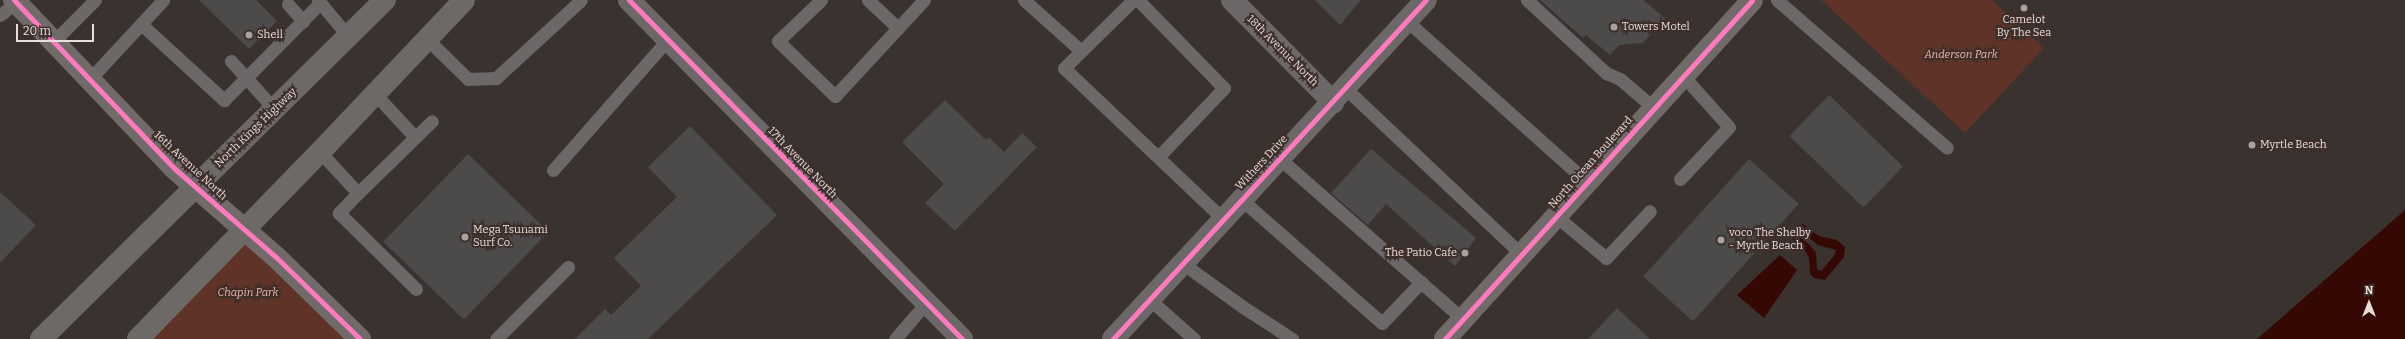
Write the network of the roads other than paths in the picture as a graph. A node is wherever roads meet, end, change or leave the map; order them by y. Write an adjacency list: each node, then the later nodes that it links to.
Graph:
1 (95, 0): 28 (lane)
2 (163, 0): 23 (lane)
3 (385, 0): 25 (main road, North Kings Highway)
4 (464, 0): 26 (main road)
5 (582, 0): 26 (lane)
6 (629, 0): 27 (street, 17th Avenue North)
7 (821, 0): 24 (lane)
8 (868, 0): 24 (lane)
9 (924, 0): 24 (lane)
10 (1024, 0): 29 (lane)
11 (1133, 0): 29 (lane)
12 (1138, 0): 42 (lane)
13 (1232, 0): 35 (street, 18th Avenue North)
14 (1426, 0): 22 (street, Withers Drive)
15 (1527, 0): 36 (lane)
16 (1752, 0): 31 (street, North Ocean Boulevard)
17 (1777, 0): 40 (lane)
18 (319, 2): 21 (lane); 25 (lane)
19 (12, 4): 28 (street, 16th Avenue North)
20 (288, 4): 21 (lane)
21 (303, 21): 32 (lane)
22 (1407, 21): 35 (street, Withers Drive); 46 (lane)
23 (141, 24): 32 (lane); 33 (lane)
24 (898, 28)
25 (348, 36): 37 (main road, North Kings Highway)
26 (427, 39): 34 (main road)
27 (668, 39): 44 (lane); 60 (street, 17th Avenue North)
28 (54, 42): 33 (street, 16th Avenue North)
29 (1082, 51): 42 (lane)
30 (231, 61): 32 (lane)
31 (1683, 76): 36 (street, North Ocean Boulevard); 45 (lane)
32 (247, 79): 37 (lane)
33 (89, 80): 47 (street, 16th Avenue North)
34 (375, 94): 39 (lane); 41 (main road)
35 (1339, 95): 43 (street, Withers Drive); 54 (lane)
36 (1654, 108): 46 (street, North Ocean Boulevard)
37 (275, 110): 47 (main road, North Kings Highway)
38 (432, 121): 39 (lane)
39 (415, 137): 48 (lane)
40 (1947, 148)
41 (320, 152): 48 (lane); 53 (main road)
42 (1158, 157): 52 (lane)
43 (1280, 159): 49 (street, Withers Drive); 57 (lane)
44 (554, 170)
45 (1680, 179)
46 (1587, 182): 51 (street, North Ocean Boulevard)
47 (196, 187): 53 (street, 16th Avenue North); 62 (main road, North Kings Highway)
48 (358, 193): 58 (lane)
49 (1242, 200): 52 (street, Withers Drive); 57 (lane)
50 (1650, 211): 51 (lane)
51 (1556, 216): 54 (street, North Ocean Boulevard)
52 (1224, 220): 55 (street, Withers Drive)
53 (246, 230): 63 (main road); 64 (street, 16th Avenue North)
54 (1521, 254): 61 (street, North Ocean Boulevard)
55 (1182, 263): 59 (street, Withers Drive); 70 (lane)
56 (568, 267): 65 (lane)
57 (1421, 282): 61 (lane)
58 (416, 290)
59 (1149, 299): 68 (street, Withers Drive); 69 (lane)
60 (926, 303): 66 (lane); 67 (street, 17th Avenue North)
61 (1463, 318): 71 (street, North Ocean Boulevard)
62 (41, 339)
63 (138, 339)
64 (360, 339)
65 (496, 339)
66 (895, 339)
67 (962, 339)
68 (1113, 339)
69 (1194, 339)
70 (1292, 339)
71 (1445, 339)

